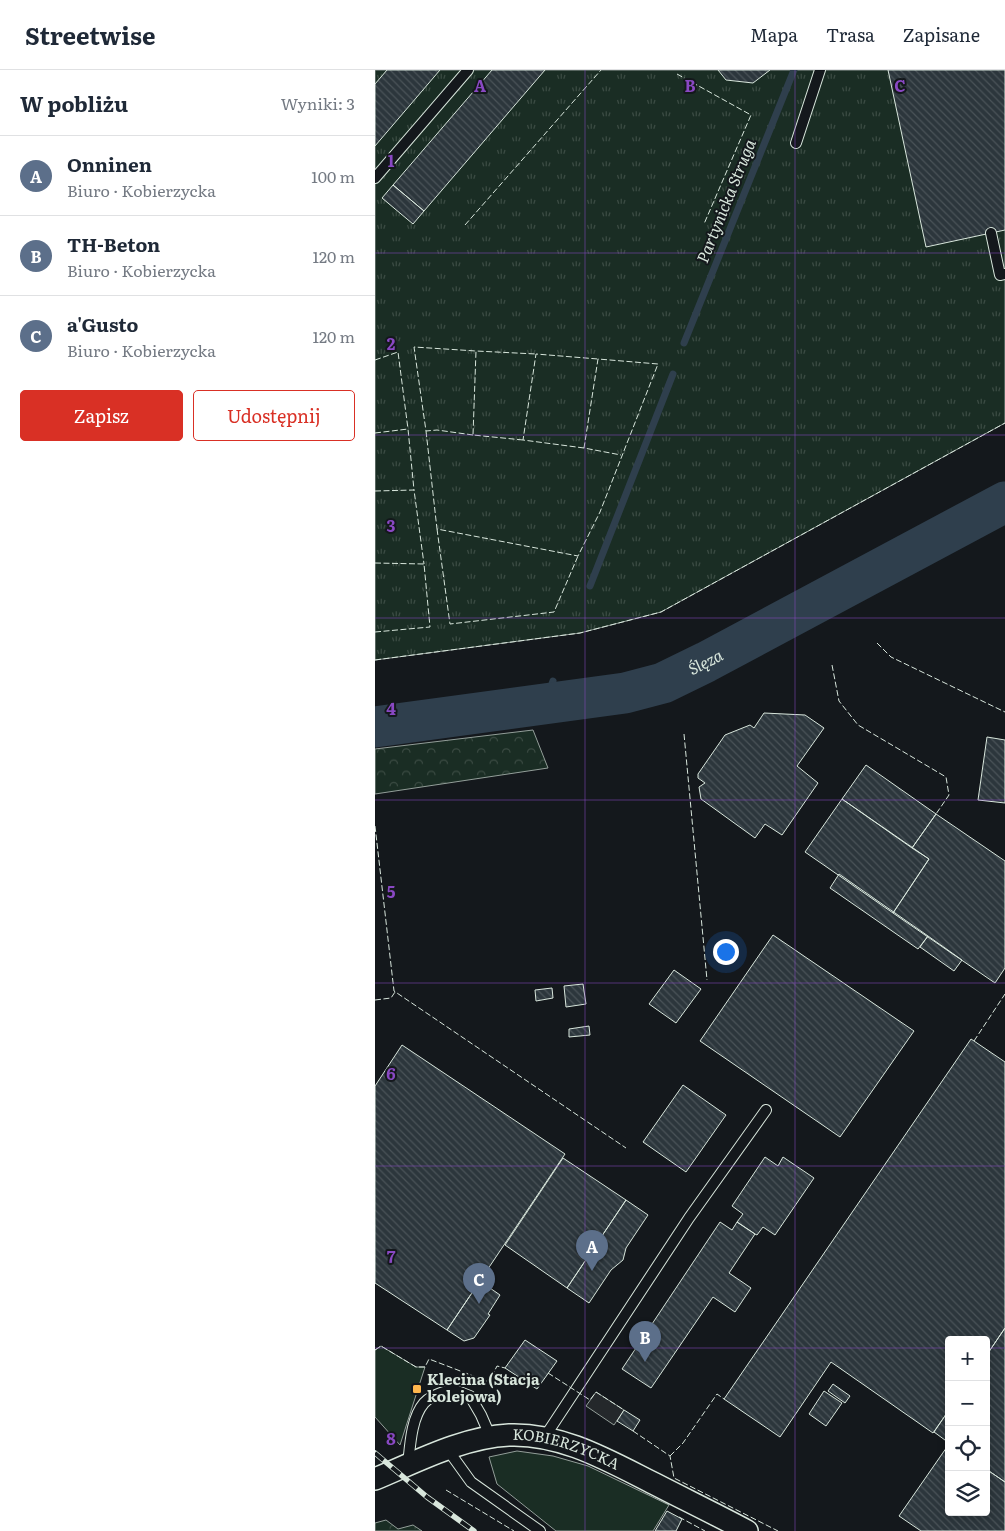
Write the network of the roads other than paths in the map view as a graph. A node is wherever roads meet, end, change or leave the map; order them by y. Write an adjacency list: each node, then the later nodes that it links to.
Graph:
1 (468, 70): 4 (lane)
2 (820, 70): 3 (lane)
3 (796, 143)
4 (375, 178)
5 (991, 233): 6 (lane)
6 (1005, 274)
7 (766, 1110): 9 (lane)
8 (491, 1438): 9 (street, KOBIERZYCKA); 10 (street, KOBIERZYCKA); 11 (lane)
9 (544, 1438): 14 (street, KOBIERZYCKA)
10 (448, 1450): 11 (street, KOBIERZYCKA); 13 (lane)
11 (408, 1465): 12 (street, KOBIERZYCKA)
12 (375, 1479)
13 (540, 1531)
14 (747, 1531)

